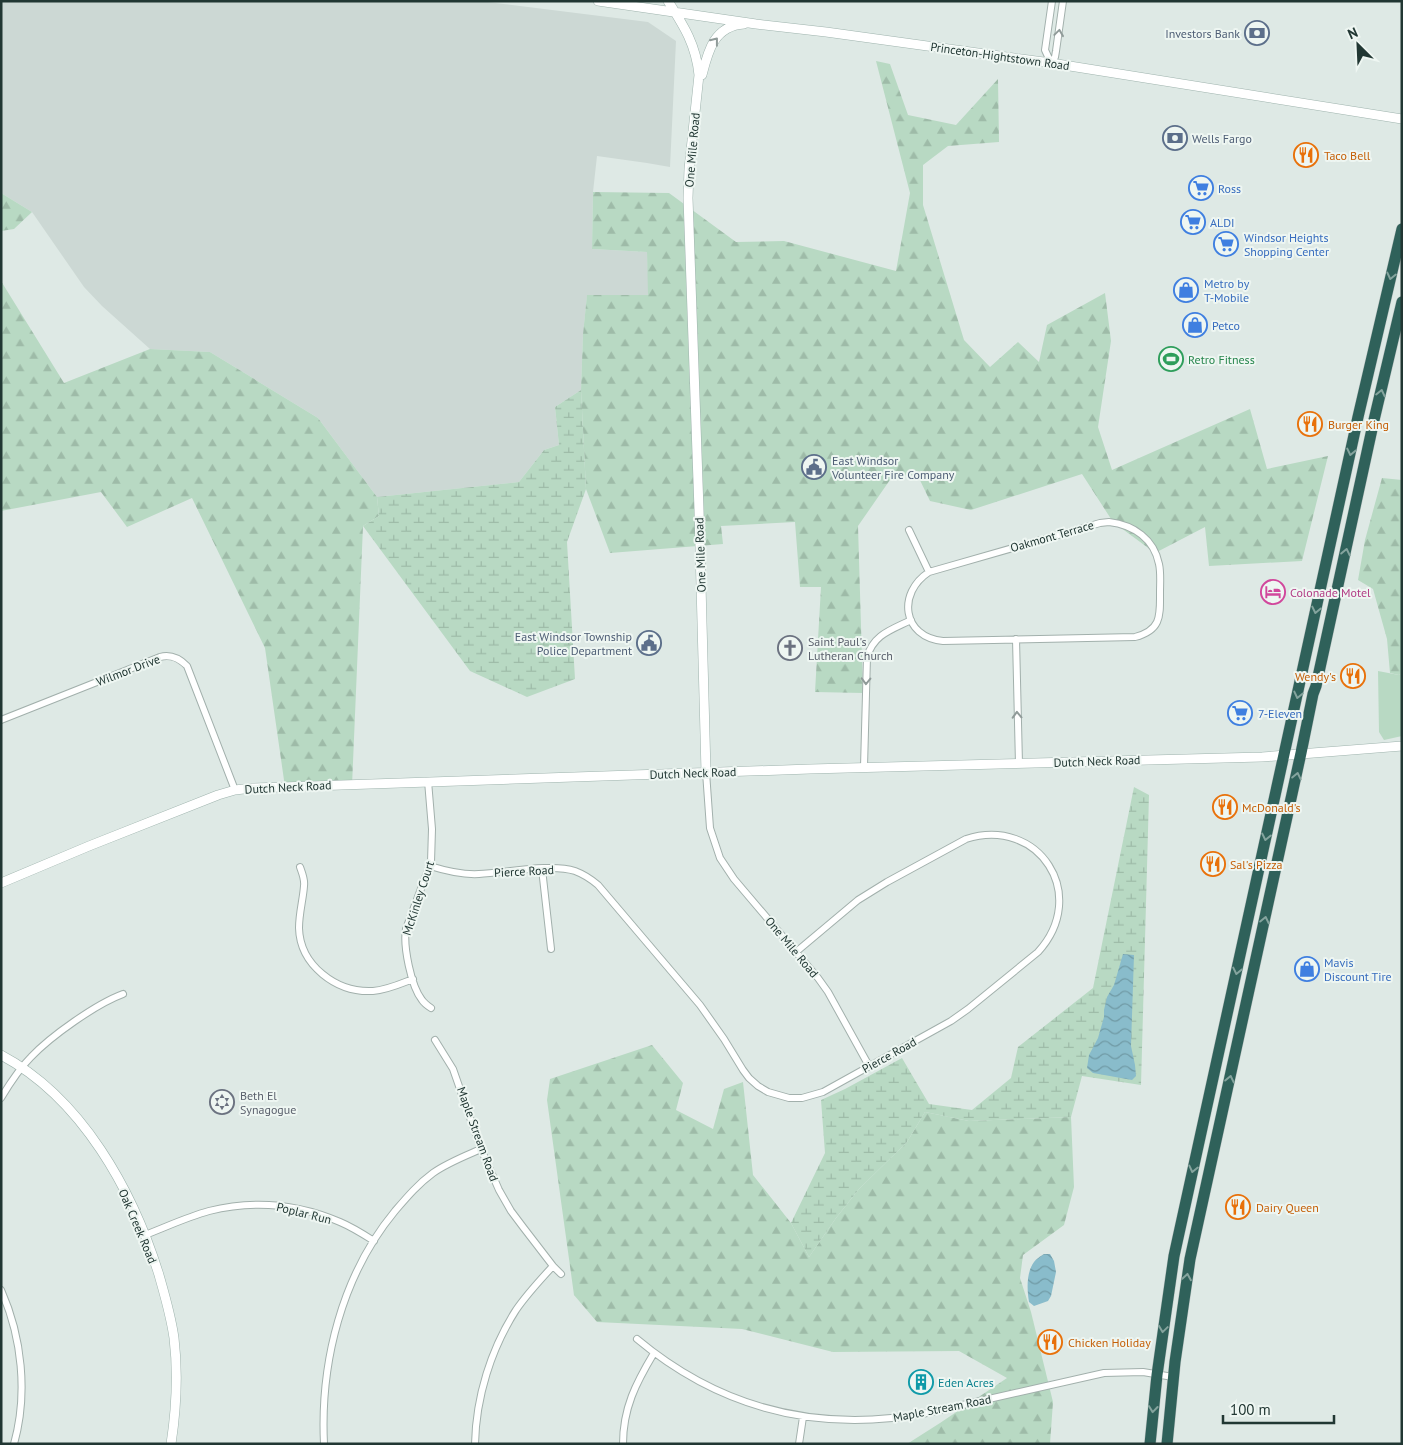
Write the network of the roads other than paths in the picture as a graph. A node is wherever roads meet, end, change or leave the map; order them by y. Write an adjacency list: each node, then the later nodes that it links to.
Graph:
1 (598, 1): 5 (street, Princeton-Hightstown Road)
2 (668, 1): 6 (street, One Mile Road)
3 (1052, 1): 8 (street)
4 (1063, 1): 8 (street, one-way to 4)
5 (614, 2): 6 (street, Princeton-Hightstown Road)
6 (675, 12): 7 (street, Princeton-Hightstown Road); 9 (street, One Mile Road)
7 (756, 24): 8 (street, Princeton-Hightstown Road); 9 (street, one-way to 7)
8 (1051, 63): 10 (street, Princeton-Hightstown Road)
9 (699, 85): 27 (street, One Mile Road)
10 (1402, 119)
11 (1402, 229): 13 (highway, one-way to 13)
12 (1402, 302): 14 (highway)
13 (1378, 329): 14 (highway); 15 (highway)
14 (1391, 349): 16 (highway, one-way to 14)
15 (1358, 418): 16 (highway); 24 (highway, one-way to 24)
16 (1371, 436): 23 (highway, one-way to 16)
17 (909, 530): 18 (street)
18 (929, 572): 19 (street); 20 (street, Oakmont Terrace)
19 (911, 620): 20 (street, Oakmont Terrace); 26 (street, one-way to 26)
20 (1016, 640): 25 (street, one-way to 20)
21 (1, 720): 29 (street, Wilmor Drive)
22 (1402, 746): 23 (street, Dutch Neck Road)
23 (1302, 753): 24 (street, Dutch Neck Road); 45 (highway, one-way to 23)
24 (1284, 755): 25 (street, Dutch Neck Road); 44 (highway, one-way to 44)
25 (1019, 764): 26 (street, Dutch Neck Road)
26 (864, 767): 27 (street, Dutch Neck Road)
27 (706, 772): 28 (street, Dutch Neck Road); 35 (street, One Mile Road)
28 (428, 781): 29 (street, Dutch Neck Road); 30 (street, McKinley Court)
29 (235, 790): 33 (street, Dutch Neck Road)
30 (430, 866): 32 (street, Pierce Road); 36 (street, McKinley Court)
31 (300, 867): 36 (street)
32 (542, 869): 34 (street); 41 (street, Pierce Road)
33 (1, 883)
34 (551, 949)
35 (796, 952): 41 (street, One Mile Road); 41 (street, Pierce Road)
36 (413, 979): 38 (street, McKinley Court)
37 (123, 994): 42 (street)
38 (431, 1008)
39 (434, 1040): 46 (street, Maple Stream Road)
40 (1, 1056): 42 (street, Oak Creek Road)
41 (869, 1066)
42 (22, 1068): 43 (street); 47 (street, Oak Creek Road)
43 (1, 1098)
44 (1204, 1122): 45 (street); 54 (highway, one-way to 54)
45 (1219, 1126): 55 (highway, one-way to 45)
46 (481, 1149): 48 (street); 49 (street, Maple Stream Road)
47 (145, 1235): 48 (street, Poplar Run); 58 (street, Oak Creek Road)
48 (374, 1241): 59 (street)
49 (553, 1266): 50 (street, Maple Stream Road); 60 (street)
50 (562, 1274)
51 (1, 1290): 57 (street)
52 (637, 1339): 53 (street, Maple Stream Road)
53 (654, 1353): 56 (street, Maple Stream Road); 61 (street)
54 (1157, 1374): 55 (street, Maple Stream Road); 56 (street, Maple Stream Road); 63 (highway, one-way to 63)
55 (1173, 1377): 64 (highway)
56 (803, 1417): 62 (street)
57 (14, 1444)
58 (171, 1444)
59 (324, 1444)
60 (476, 1444)
61 (623, 1444)
62 (799, 1444)
63 (1150, 1444)
64 (1167, 1444)

